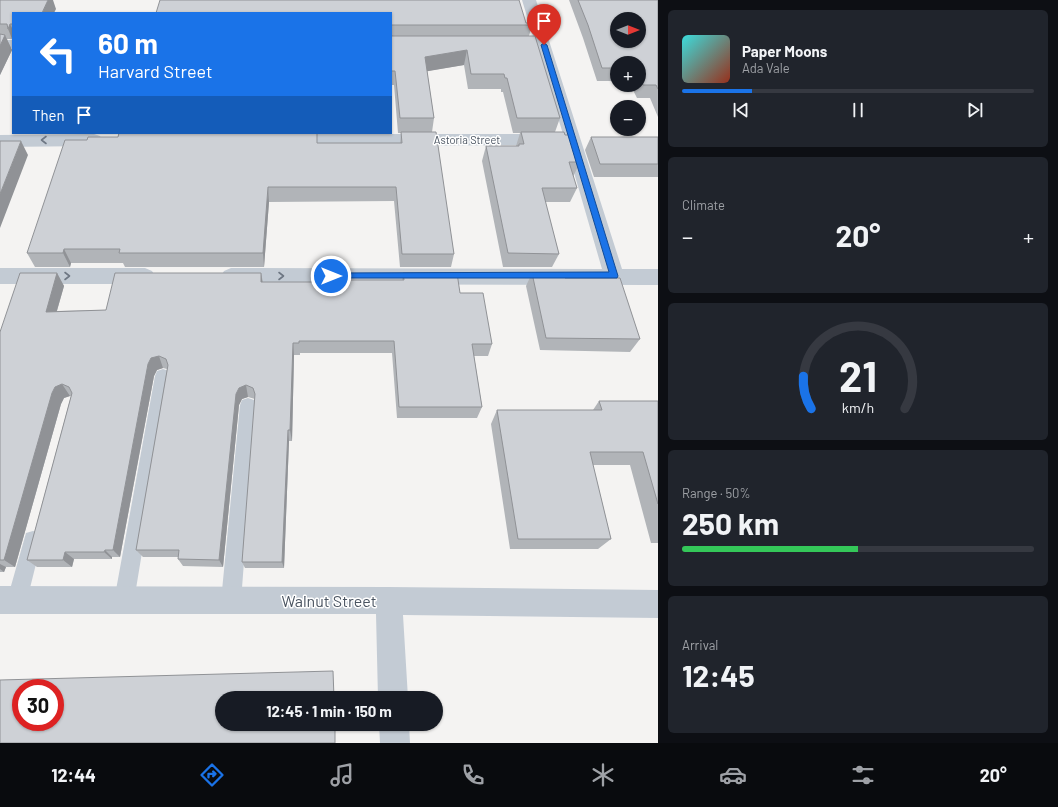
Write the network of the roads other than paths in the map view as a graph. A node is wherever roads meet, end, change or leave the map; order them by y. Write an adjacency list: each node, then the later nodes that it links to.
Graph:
1 (529, 0): 4 (street)
2 (0, 44): 3 (street)
3 (12, 44)
4 (573, 139): 7 (street, Astoria Street); 11 (street)
5 (0, 140): 6 (street, one-way to 5)
6 (110, 140)
7 (268, 140)
8 (0, 276): 9 (street, one-way to 9)
9 (160, 276)
10 (215, 276): 11 (street, one-way to 11)
11 (614, 276): 12 (street)
12 (658, 277)
13 (163, 376): 17 (lane)
14 (248, 405): 18 (lane)
15 (37, 524): 16 (lane)
16 (9, 600): 17 (street, Walnut Street)
17 (124, 601): 18 (street, Walnut Street)
18 (231, 601): 19 (street, Walnut Street)
19 (389, 601): 20 (street, Walnut Street); 21 (street)
20 (658, 604)
21 (393, 691)
22 (394, 731): 23 (street)
23 (395, 743)

